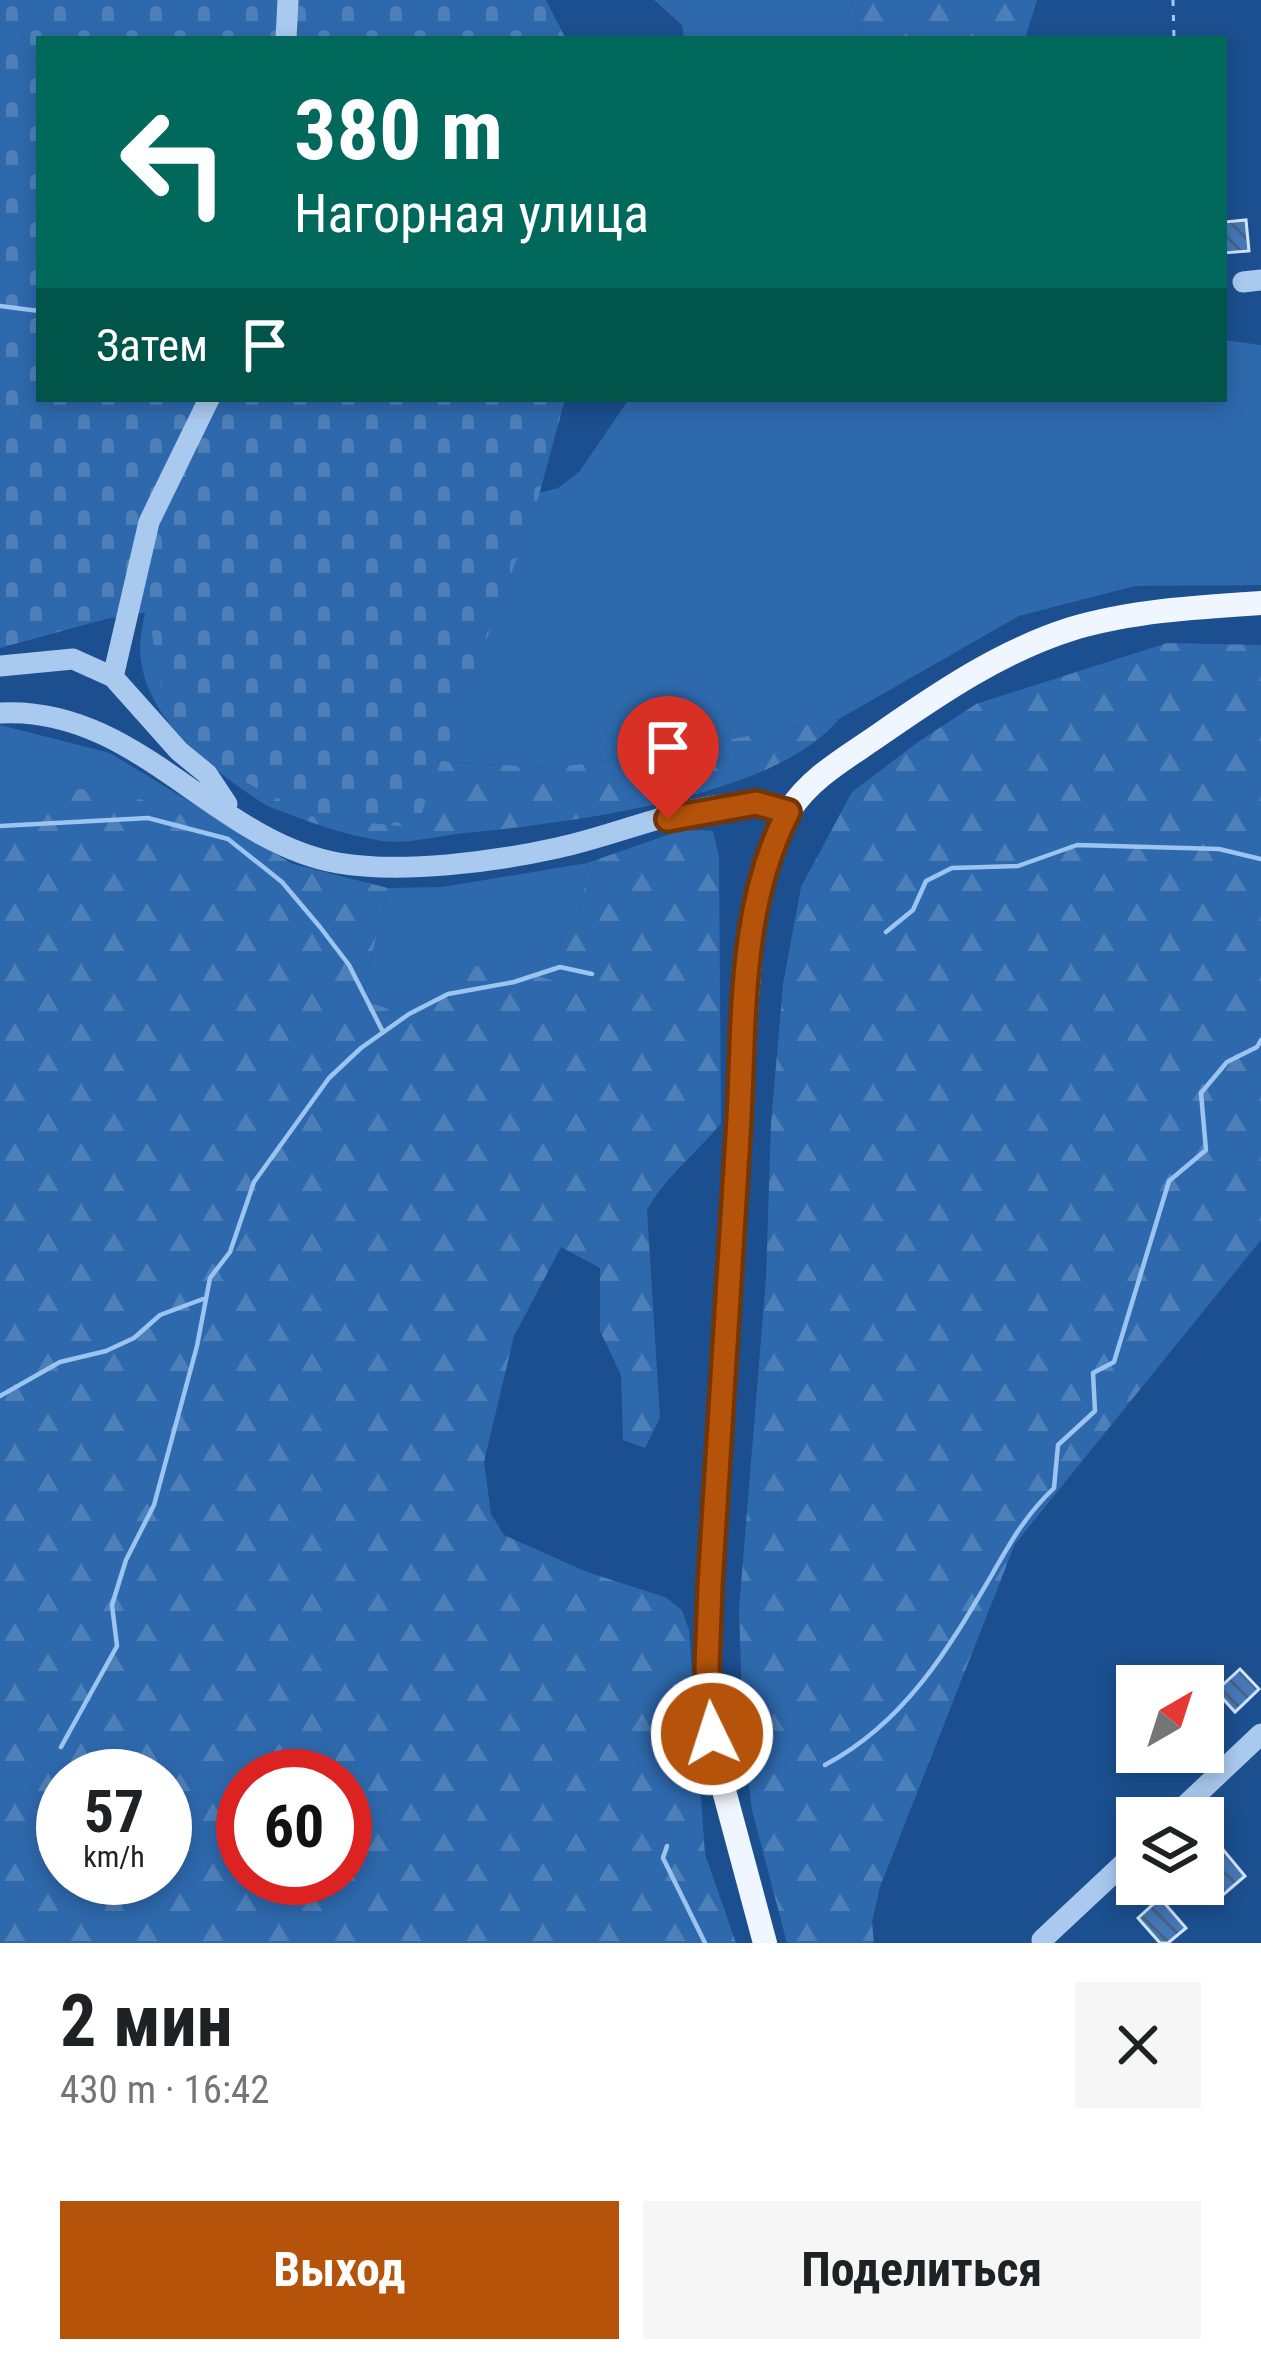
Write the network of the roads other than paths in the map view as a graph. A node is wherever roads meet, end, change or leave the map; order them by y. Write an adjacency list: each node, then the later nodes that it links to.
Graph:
1 (288, 0): 2 (street)
2 (286, 36)
3 (207, 402): 6 (street)
4 (1261, 603): 8 (main road)
5 (0, 666): 6 (street)
6 (112, 677): 9 (street)
7 (0, 713): 9 (street)
8 (788, 812): 9 (street); 14 (main road)
9 (233, 815)
10 (1261, 1734): 11 (street)
11 (1194, 1797)
12 (1116, 1871): 13 (street)
13 (1042, 1940)
14 (765, 1943)

